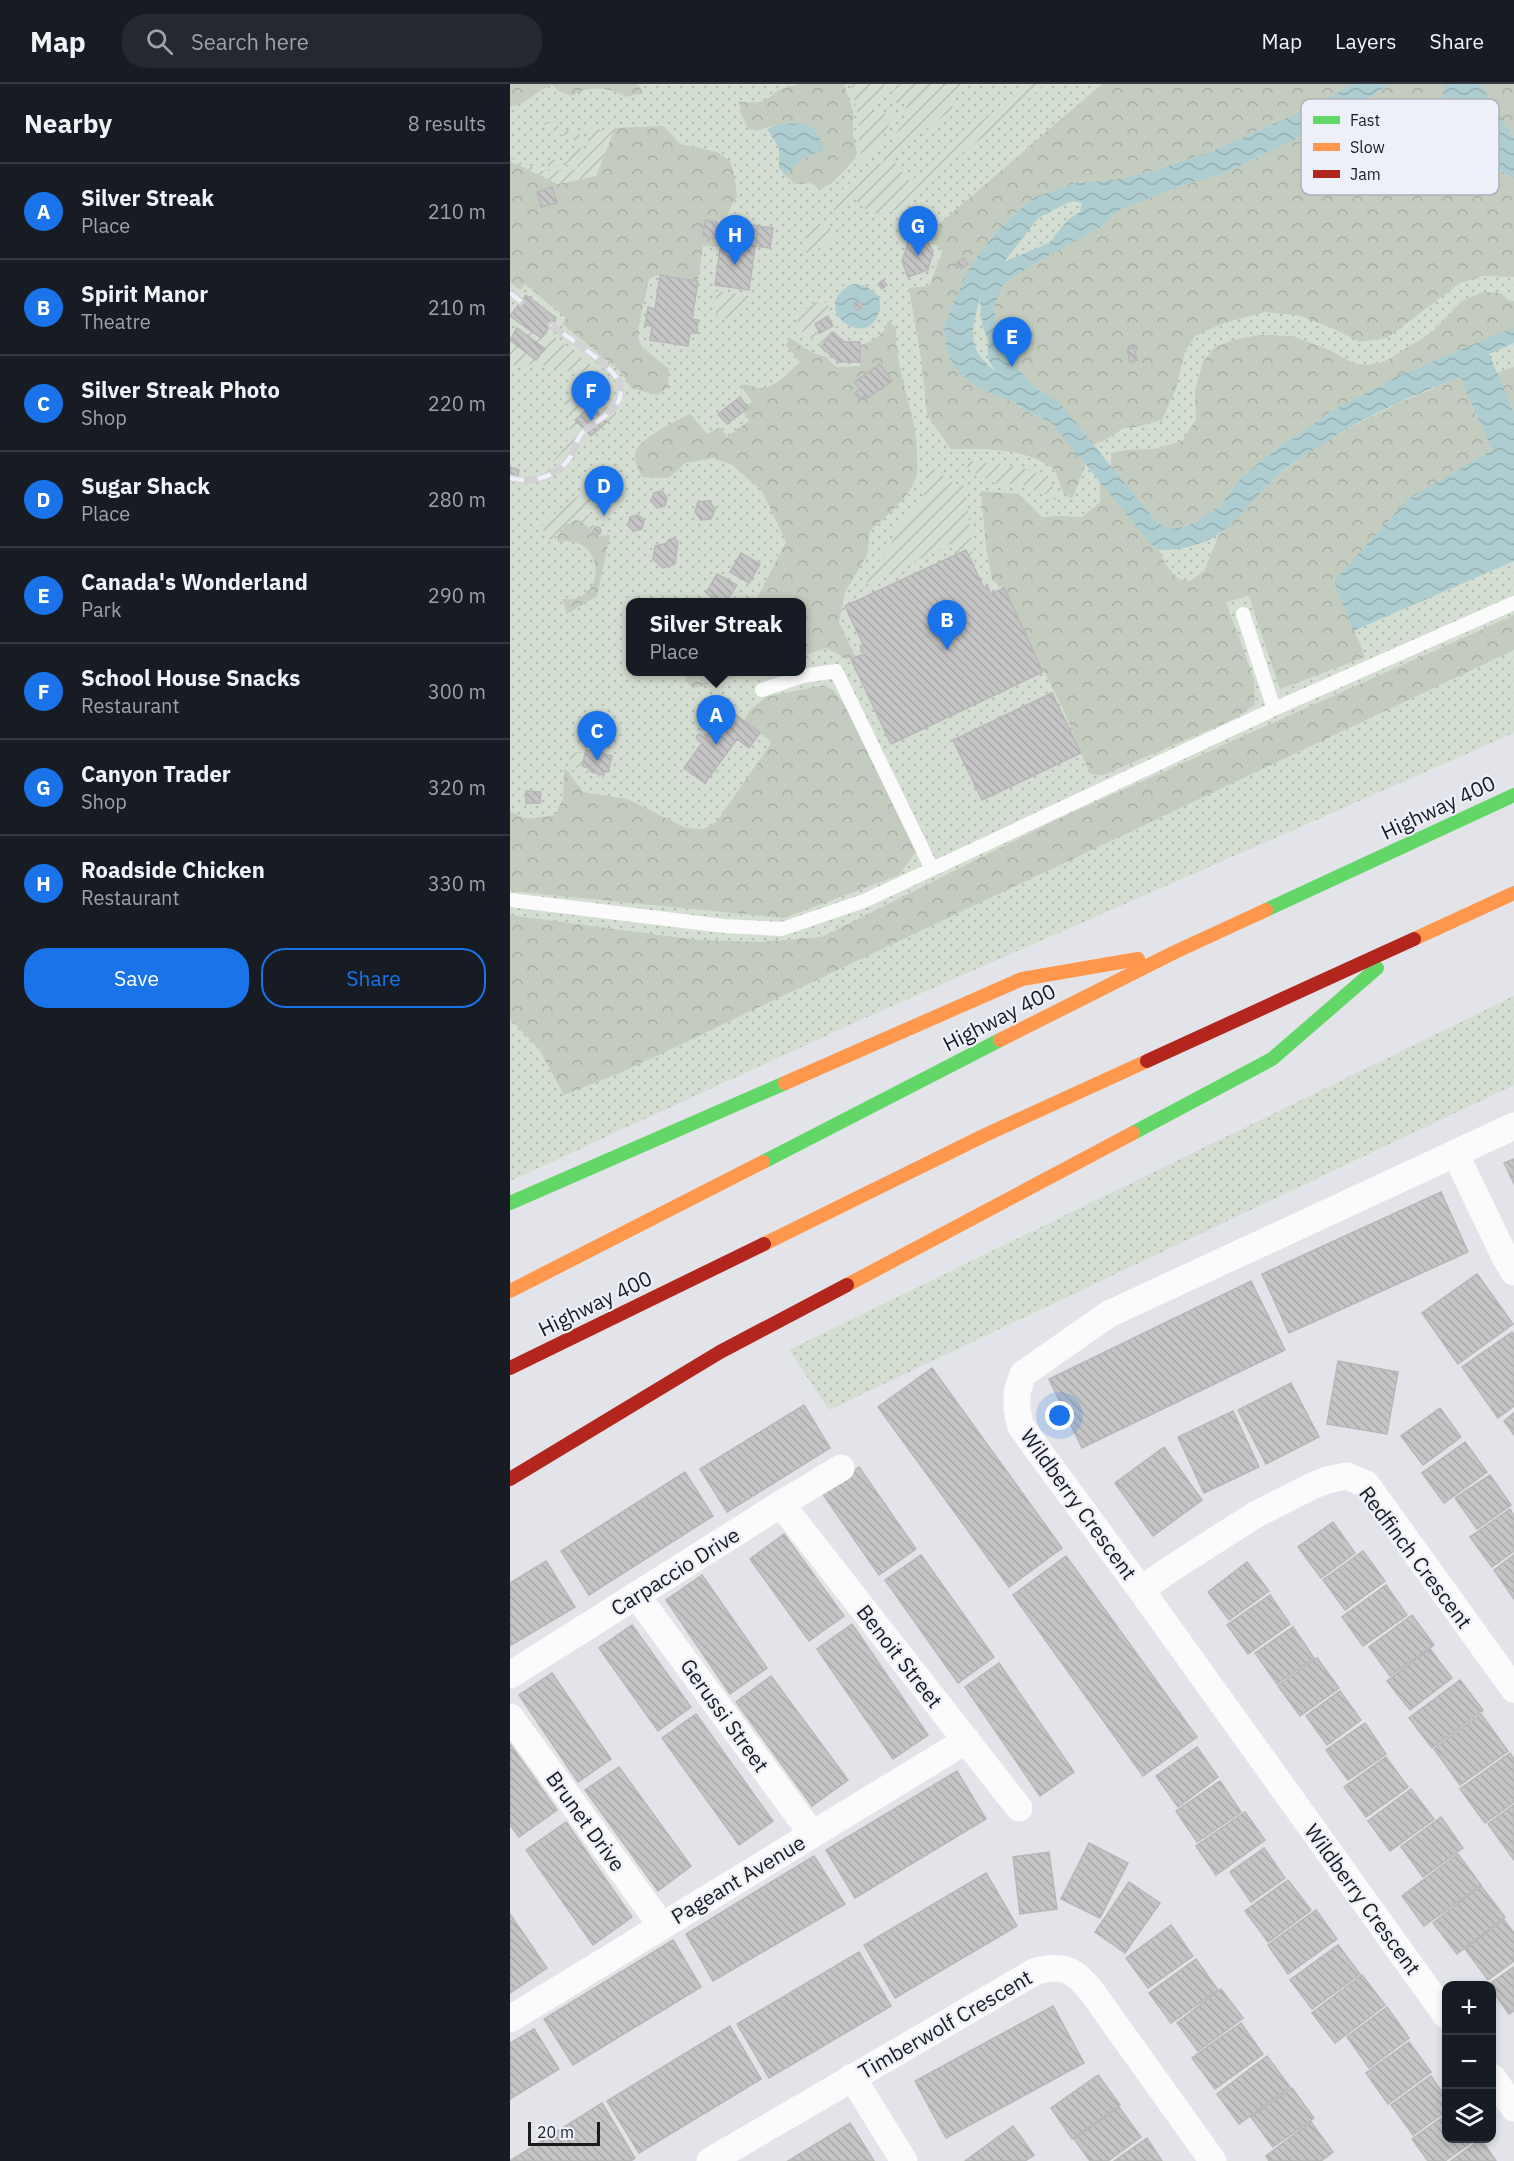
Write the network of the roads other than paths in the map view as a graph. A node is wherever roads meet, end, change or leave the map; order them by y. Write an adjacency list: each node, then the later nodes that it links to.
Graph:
1 (1514, 603): 6 (lane)
2 (1243, 614): 6 (lane)
3 (803, 676): 5 (lane)
4 (806, 676): 8 (lane)
5 (762, 690)
6 (1274, 709): 8 (lane)
7 (1514, 795): 12 (highway, Highway 400)
8 (932, 869): 10 (lane)
9 (1514, 893): 11 (highway, Highway 400)
10 (510, 900)
11 (1402, 945): 18 (highway, Highway 400); 20 (highway)
12 (1175, 952): 15 (highway); 17 (highway, Highway 400)
13 (1514, 1126): 14 (street, Wildberry Crescent)
14 (1455, 1153): 16 (street); 22 (street, Wildberry Crescent)
15 (510, 1203)
16 (1514, 1272)
17 (510, 1291)
18 (510, 1368)
19 (841, 1468): 21 (street, Carpaccio Drive)
20 (510, 1479)
21 (781, 1504): 23 (street, Carpaccio Drive); 27 (street, Benoit Street)
22 (1141, 1590): 25 (street, Redfinch Crescent); 31 (street, Wildberry Crescent)
23 (637, 1596): 24 (street, Carpaccio Drive); 29 (street, Gerussi Street)
24 (510, 1675)
25 (1514, 1689)
26 (510, 1717): 30 (street, Brunet Drive)
27 (966, 1740): 28 (street, Benoit Street); 29 (street, Pageant Avenue)
28 (1019, 1808)
29 (812, 1834): 30 (street, Pageant Avenue)
30 (662, 1926): 32 (street, Pageant Avenue)
31 (1442, 2009)
32 (510, 2019)
33 (852, 2077): 36 (street, Timberwolf Crescent); 37 (street); 38 (street, Timberwolf Crescent)
34 (1496, 2084): 35 (street)
35 (1514, 2108)
36 (710, 2161)
37 (904, 2161)
38 (1214, 2161)

